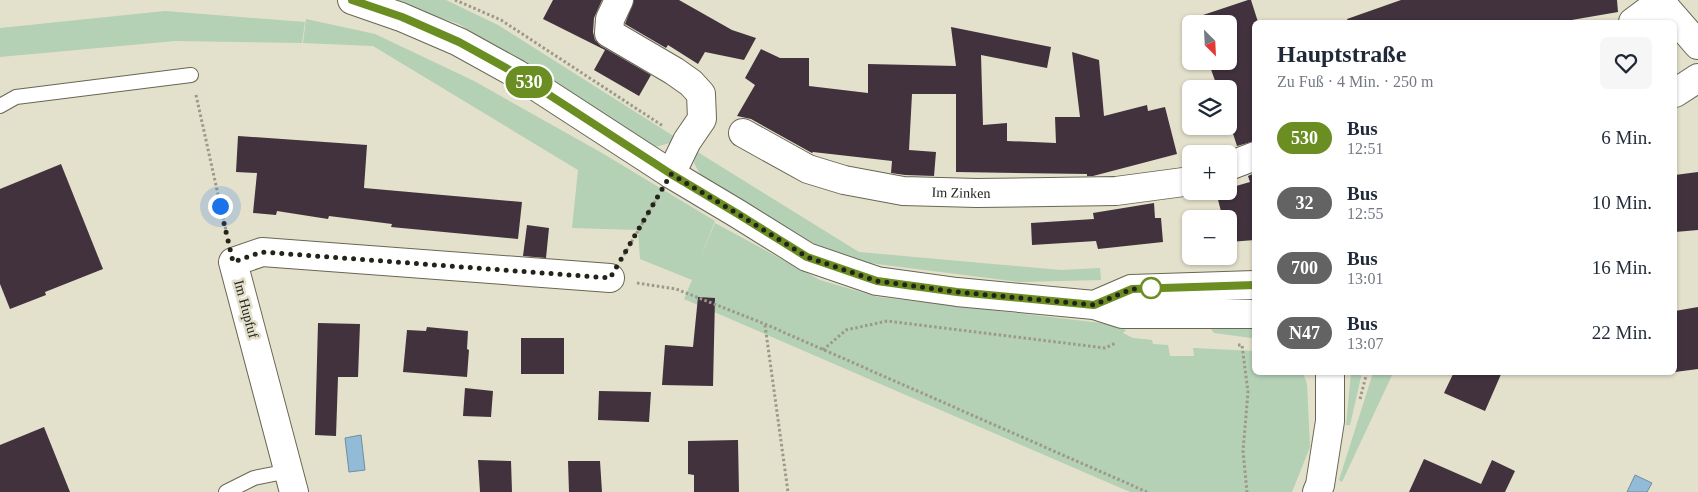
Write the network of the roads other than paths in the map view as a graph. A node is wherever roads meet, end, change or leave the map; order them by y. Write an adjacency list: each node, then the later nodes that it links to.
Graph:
1 (352, 0): 15 (street)
2 (619, 0): 15 (street)
3 (1660, 1): 4 (street); 5 (street)
4 (1636, 20)
5 (1676, 20)
6 (1677, 21): 7 (street)
7 (1698, 45)
8 (191, 75): 11 (lane)
9 (1698, 78): 10 (street)
10 (1677, 92)
11 (0, 106)
12 (743, 133): 16 (street, Im Zinken)
13 (1252, 157): 14 (street)
14 (1237, 163)
15 (671, 174): 19 (street)
16 (1182, 182)
17 (610, 278): 22 (street, Im Hupfuf)
18 (1252, 285): 19 (street)
19 (1094, 305): 20 (street)
20 (1252, 314)
21 (1330, 375): 23 (street)
22 (292, 482): 24 (lane)
23 (1324, 490)
24 (226, 492)

